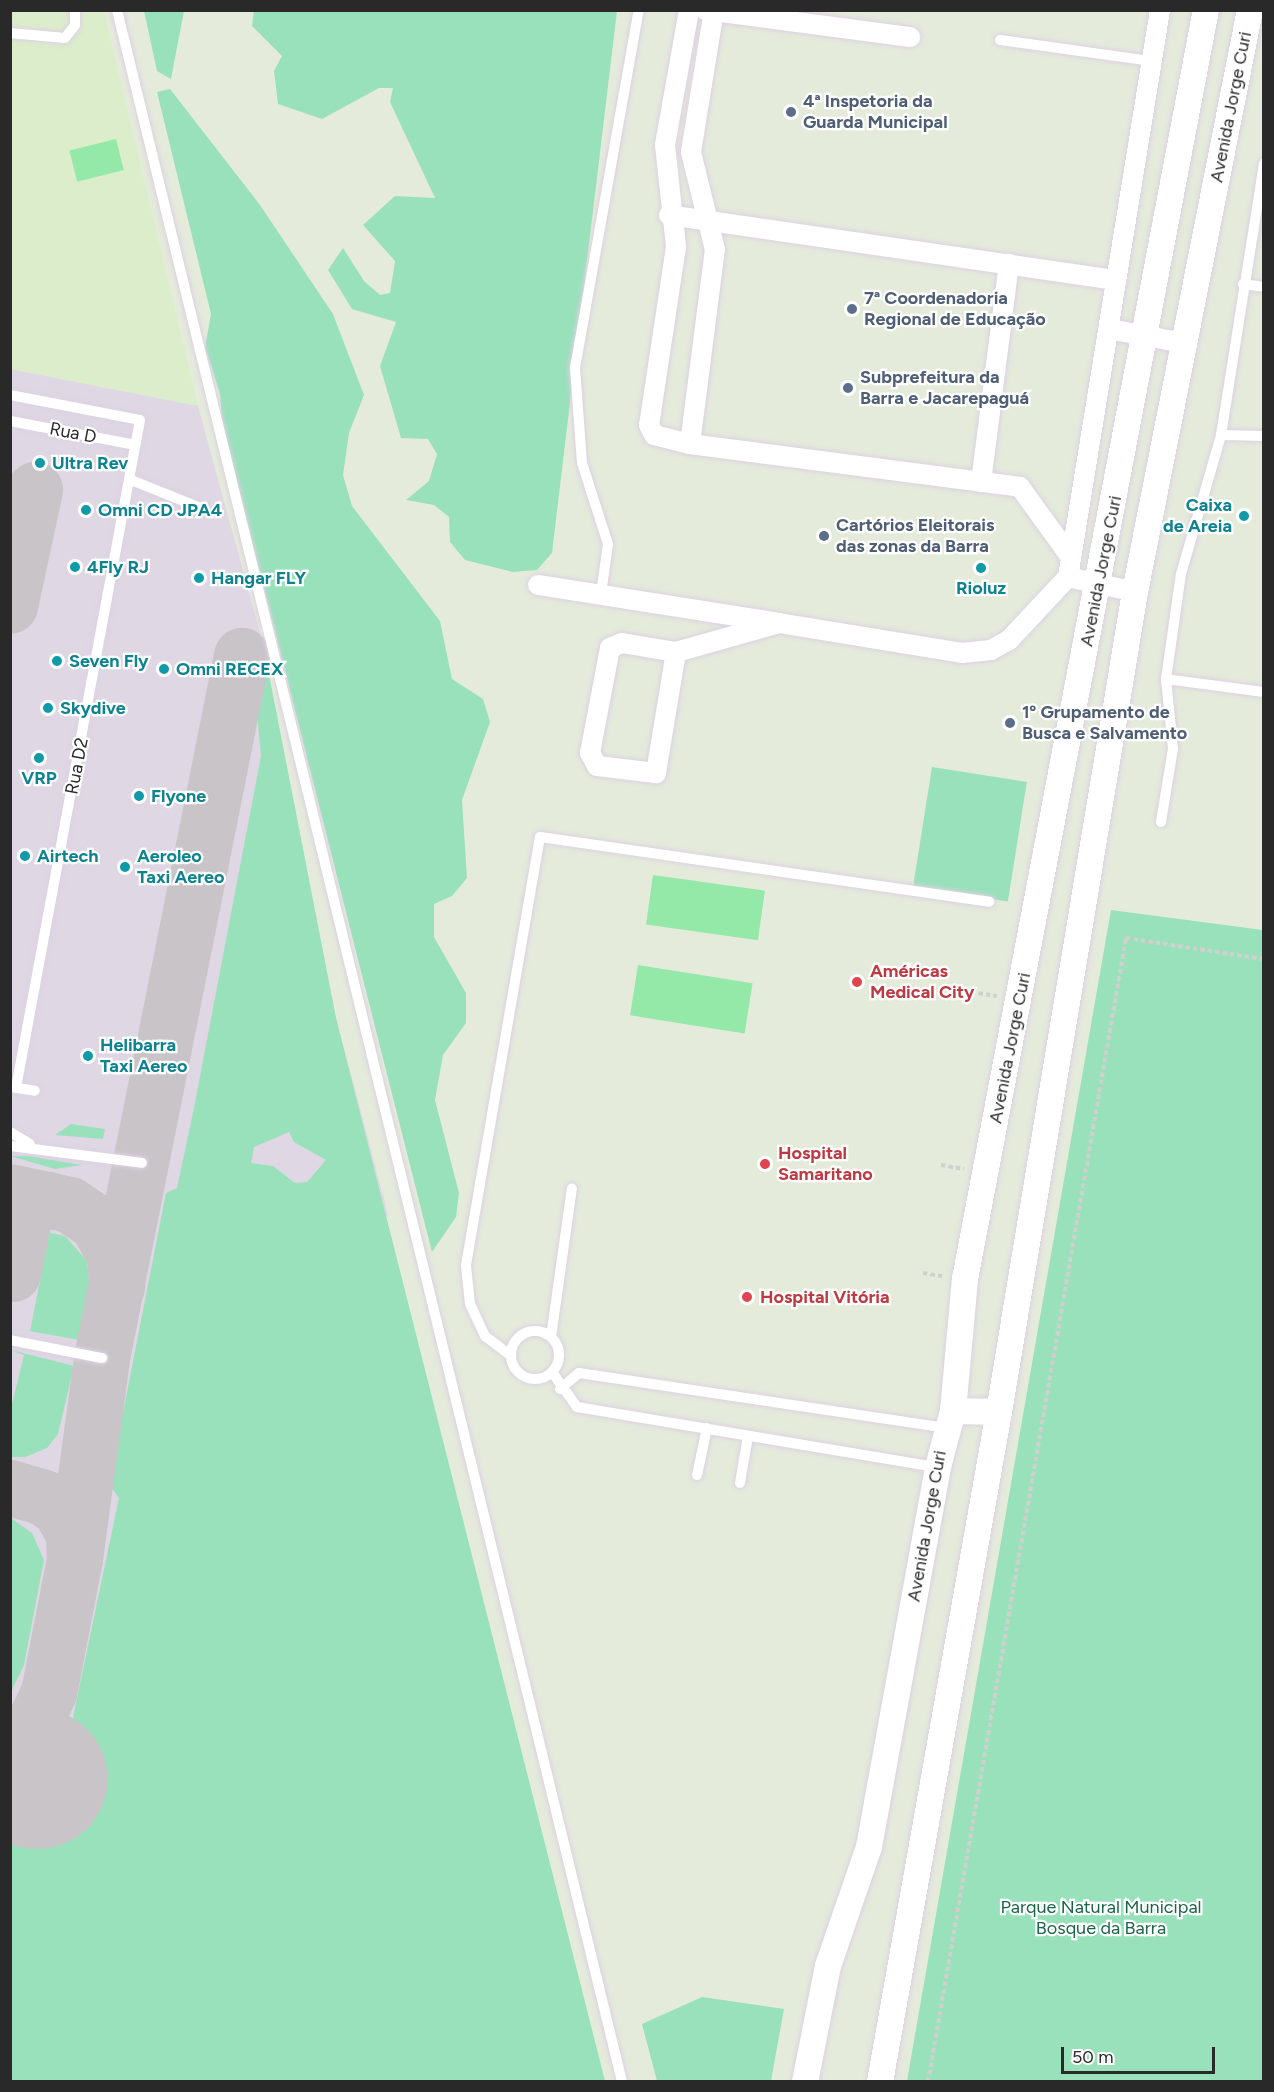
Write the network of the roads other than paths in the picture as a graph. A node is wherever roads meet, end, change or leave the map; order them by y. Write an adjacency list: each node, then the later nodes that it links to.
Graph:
1 (75, 10): 9 (lane)
2 (117, 10): 67 (lane)
3 (639, 10): 38 (lane)
4 (689, 10): 15 (street)
5 (1160, 10): 12 (street)
6 (1206, 10): 22 (street, Avenida Jorge Curi)
7 (1250, 10): 23 (street, Avenida Jorge Curi)
8 (711, 11): 10 (street); 16 (street)
9 (10, 33)
10 (910, 37)
11 (999, 40): 12 (lane)
12 (1151, 61): 18 (street)
13 (1263, 163): 14 (lane)
14 (1262, 179): 19 (lane)
15 (669, 215): 16 (street); 28 (street)
16 (711, 219): 17 (street); 28 (street)
17 (1009, 264): 18 (street); 31 (street)
18 (1116, 280): 21 (street)
19 (1243, 284): 20 (lane); 26 (lane)
20 (1263, 287)
21 (1109, 329): 22 (street); 33 (street)
22 (1146, 335): 23 (street); 35 (street, Avenida Jorge Curi)
23 (1184, 343): 37 (street, Avenida Jorge Curi)
24 (10, 395): 29 (lane, Rua D2)
25 (10, 421): 29 (lane, Rua D)
26 (1221, 435): 27 (lane); 41 (lane)
27 (1263, 436)
28 (690, 444): 31 (street)
29 (136, 445): 30 (lane, Rua D2)
30 (131, 480): 32 (lane); 45 (lane, Rua D2)
31 (981, 482): 33 (street)
32 (203, 509)
33 (1070, 556): 34 (street)
34 (1068, 577): 35 (street); 39 (street)
35 (1097, 583): 37 (street); 59 (street, Avenida Jorge Curi)
36 (538, 585): 38 (street)
37 (1135, 592): 58 (street, Avenida Jorge Curi)
38 (601, 594): 39 (street)
39 (779, 623): 40 (street)
40 (676, 652): 40 (street)
41 (1166, 679): 42 (lane); 43 (lane)
42 (1263, 692)
43 (1161, 822)
44 (989, 902): 54 (lane)
45 (13, 1087): 46 (lane)
46 (35, 1091)
47 (10, 1132): 48 (lane)
48 (30, 1144): 49 (lane); 50 (lane)
49 (10, 1146)
50 (142, 1163)
51 (572, 1188): 52 (lane)
52 (551, 1337): 54 (lane); 56 (lane)
53 (10, 1340): 55 (lane)
54 (510, 1355): 56 (lane)
55 (102, 1358)
56 (552, 1372): 57 (lane)
57 (560, 1389): 59 (lane); 60 (lane)
58 (999, 1412): 59 (street); 65 (street, Avenida Jorge Curi)
59 (949, 1420): 62 (street, Avenida Jorge Curi)
60 (706, 1428): 61 (lane); 63 (lane)
61 (747, 1436): 62 (lane); 64 (lane)
62 (938, 1467): 66 (street, Avenida Jorge Curi)
63 (697, 1475)
64 (740, 1483)
65 (881, 2076)
66 (807, 2077)
67 (622, 2082)

